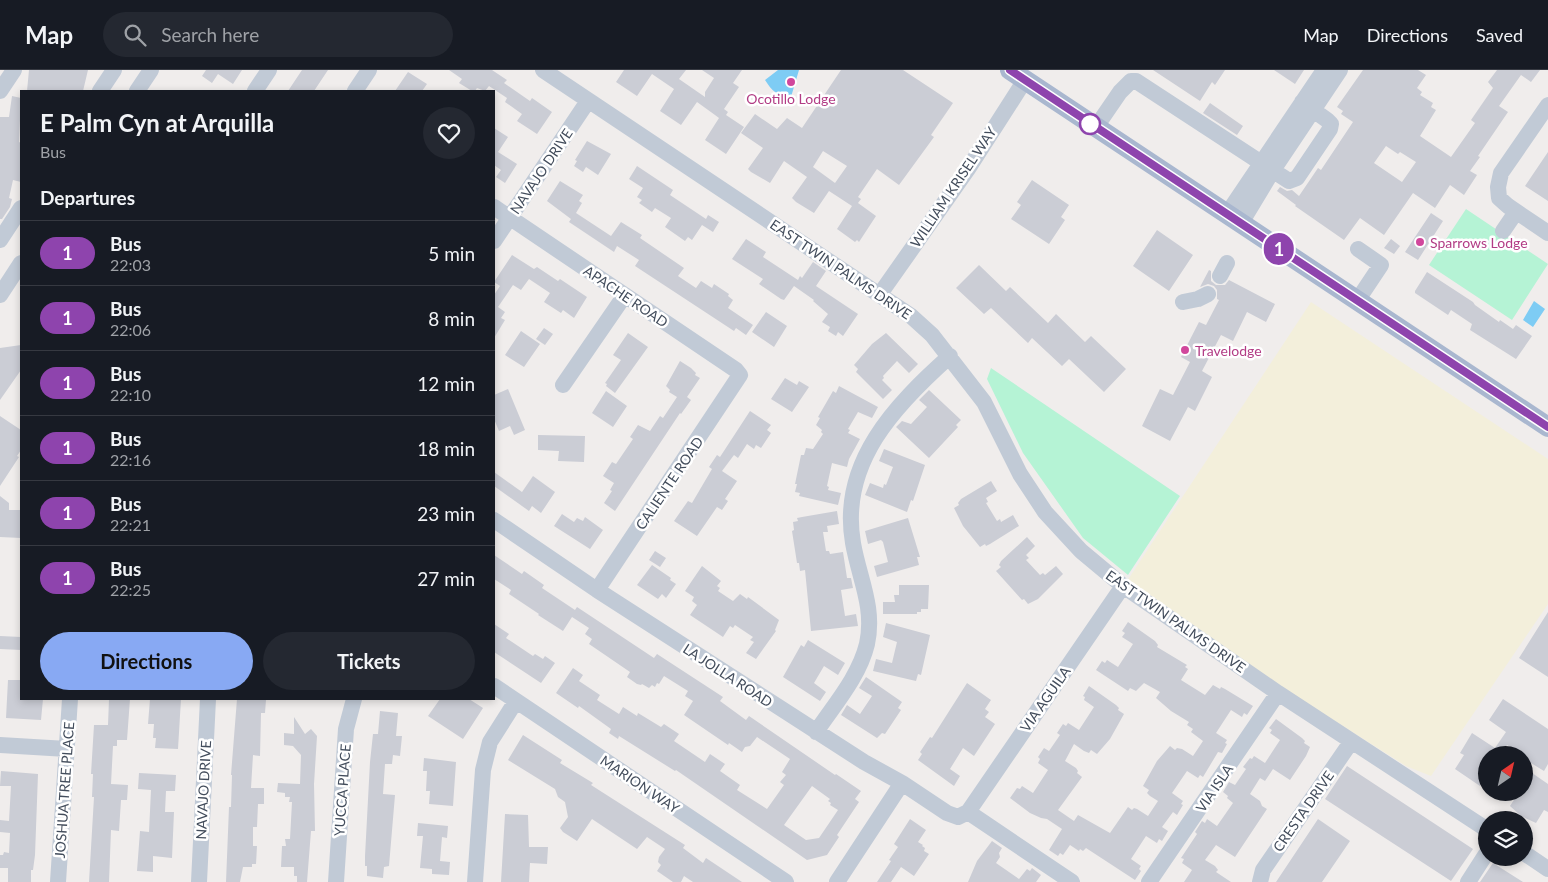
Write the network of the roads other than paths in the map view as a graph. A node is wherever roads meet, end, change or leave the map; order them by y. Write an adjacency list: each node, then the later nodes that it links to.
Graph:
1 (14, 70): 14 (street)
2 (114, 70): 10 (street)
3 (151, 70): 11 (street)
4 (269, 70): 12 (street)
5 (369, 70): 13 (street)
6 (543, 70): 15 (street, EAST TWIN PALMS DRIVE)
7 (1324, 70): 17 (street)
8 (1340, 70): 17 (street)
9 (1018, 75): 18 (main road); 31 (street, WILLIAM KRISEL WAY)
10 (101, 90)
11 (138, 90)
12 (256, 90)
13 (356, 90)
14 (0, 91)
15 (588, 101): 23 (street, NAVAJO DRIVE); 31 (street, EAST TWIN PALMS DRIVE)
16 (1548, 105): 22 (street)
17 (1308, 106): 19 (street); 19 (street)
18 (1096, 128): 19 (street); 24 (main road)
19 (1267, 166): 24 (street)
20 (495, 208): 23 (street, APACHE ROAD)
21 (20, 209): 27 (street)
22 (1516, 212): 25 (street); 26 (street)
23 (510, 217): 28 (street, NAVAJO DRIVE); 34 (street, APACHE ROAD)
24 (1234, 219): 35 (main road)
25 (1503, 231)
26 (1548, 233)
27 (1, 237)
28 (495, 240)
29 (1358, 249): 35 (street)
30 (20, 265): 33 (street)
31 (880, 294): 37 (street, EAST TWIN PALMS DRIVE)
32 (1208, 294): 36 (street)
33 (0, 295)
34 (625, 295): 38 (street, APACHE ROAD); 39 (street)
35 (1357, 301): 40 (main road)
36 (1183, 302)
37 (950, 356): 42 (street, EAST TWIN PALMS DRIVE); 50 (street)
38 (740, 376): 43 (street, CALIENTE ROAD)
39 (563, 385)
40 (1548, 427)
41 (495, 521): 43 (street, LA JOLLA ROAD)
42 (1123, 586): 45 (street, EAST TWIN PALMS DRIVE); 55 (street, VIA AGUILA)
43 (597, 590): 50 (street, LA JOLLA ROAD)
44 (495, 687): 49 (street, MARION WAY)
45 (1278, 693): 51 (street, EAST TWIN PALMS DRIVE); 67 (street, VIA ISLA)
46 (70, 700): 53 (street, JOSHUA TREE PLACE)
47 (208, 700): 61 (street, NAVAJO DRIVE)
48 (354, 700): 62 (street, YUCCA PLACE)
49 (516, 701): 63 (street); 64 (street, MARION WAY)
50 (816, 732): 54 (street, LA JOLLA ROAD)
51 (1351, 742): 56 (street, EAST TWIN PALMS DRIVE); 68 (street, CRESTA DRIVE)
52 (0, 745): 53 (street)
53 (67, 749): 60 (street, JOSHUA TREE PLACE)
54 (902, 783): 55 (street, LA JOLLA ROAD); 65 (street)
55 (968, 812): 66 (street)
56 (1478, 824)
57 (1533, 859): 59 (street)
58 (1478, 866): 69 (street)
59 (1548, 869)
60 (58, 882)
61 (199, 882)
62 (336, 882)
63 (475, 882)
64 (786, 882)
65 (837, 882)
66 (1072, 882)
67 (1149, 882)
68 (1260, 882)
69 (1468, 882)

